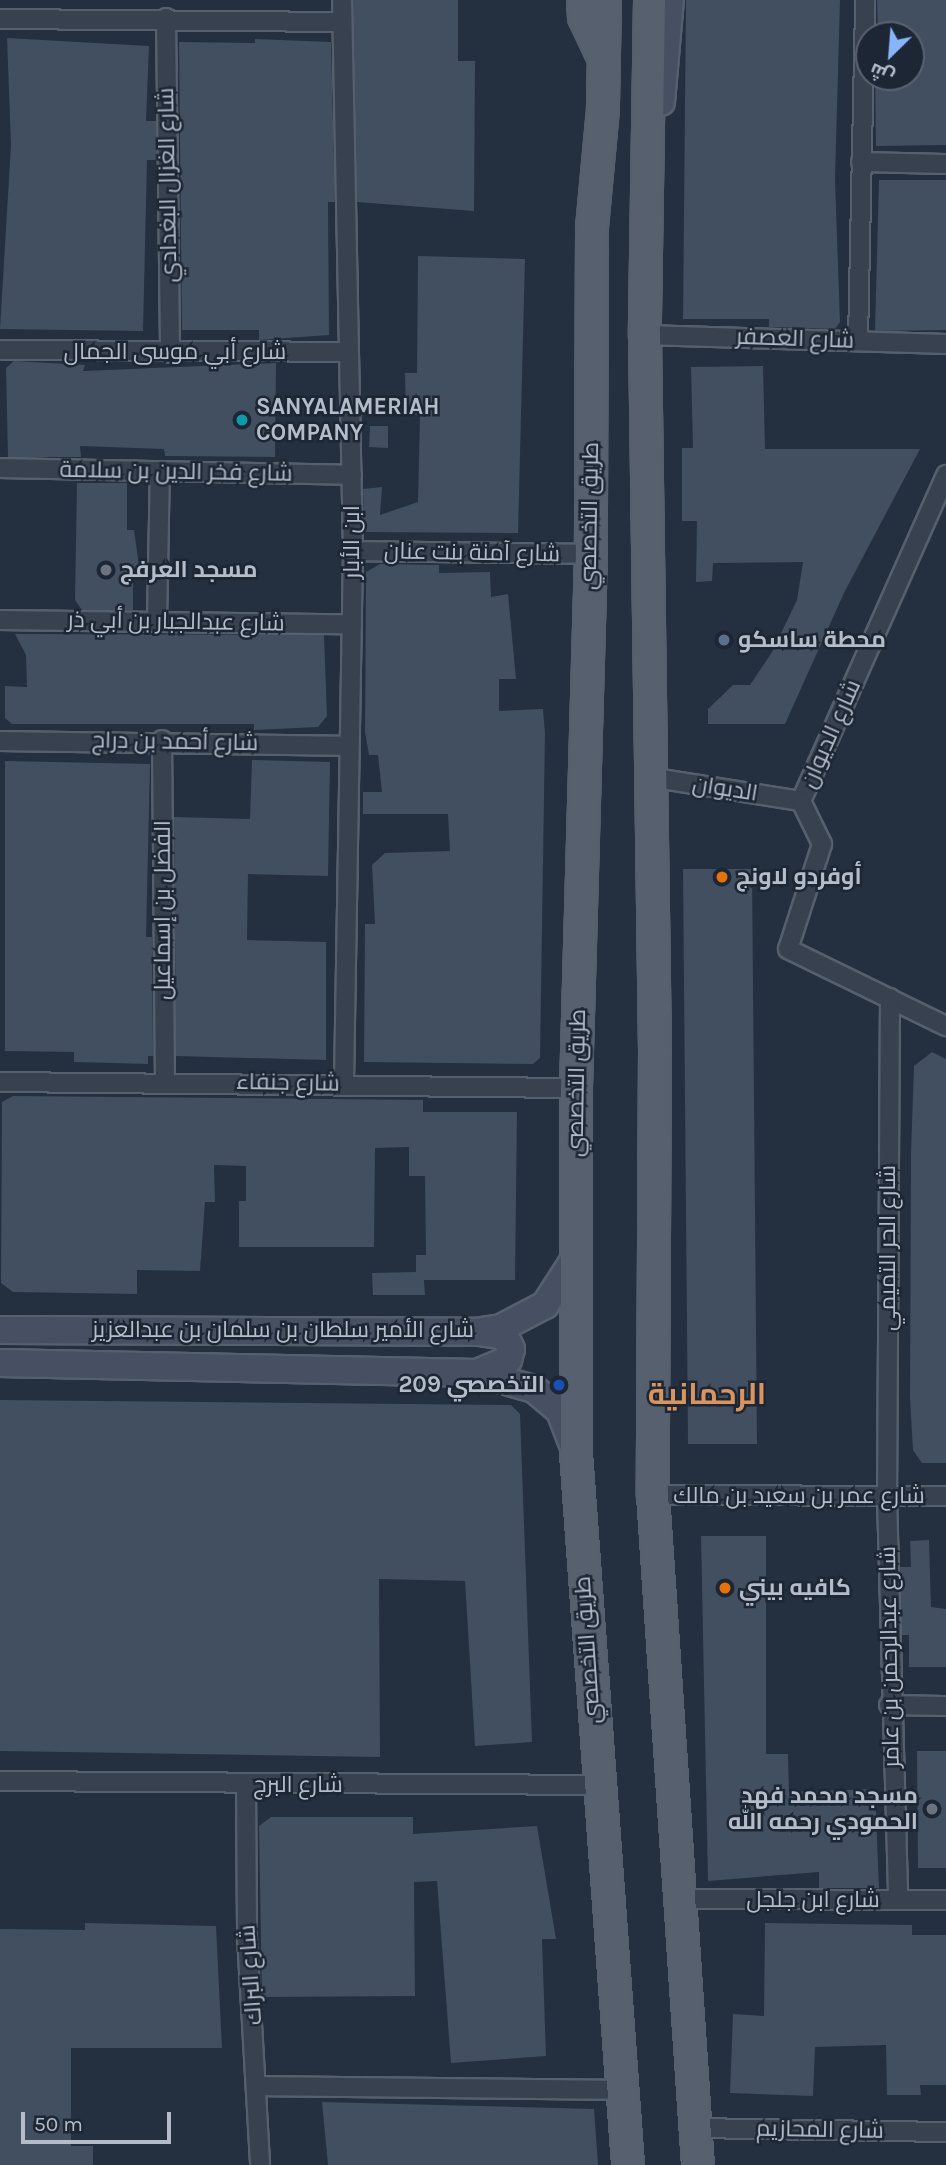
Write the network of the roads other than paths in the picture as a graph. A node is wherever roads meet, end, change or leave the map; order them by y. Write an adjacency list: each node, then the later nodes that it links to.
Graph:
1 (342, 0): 9 (street, ابن الأبار)
2 (583, 0): 10 (main road)
3 (605, 0): 10 (main road, طريق التخصصي)
4 (650, 0): 13 (main road)
5 (670, 0): 13 (street)
6 (865, 0): 11 (street)
7 (166, 18): 8 (street); 9 (street); 19 (street, شارع الغزال البغدادي)
8 (0, 19)
9 (341, 22): 18 (street, ابن الأبار)
10 (604, 61): 25 (main road, طريق التخصصي)
11 (861, 162): 12 (street); 15 (street)
12 (946, 164)
13 (650, 212): 14 (main road)
14 (645, 335): 15 (street, شارع العصفر); 32 (main road)
15 (858, 341): 16 (street, شارع العصفر)
16 (946, 344)
17 (0, 350): 19 (street, شارع أبي موسى الجمال)
18 (349, 352): 19 (street, شارع أبي موسى الجمال); 22 (street, ابن الأبار)
19 (170, 353)
20 (0, 468): 21 (street, شارع فخر الدين بن سلامة)
21 (160, 471): 22 (street, شارع فخر الدين بن سلامة); 27 (street)
22 (352, 475): 24 (street, ابن الأبار)
23 (946, 475): 33 (street, شارع الديوان)
24 (353, 551): 25 (street, شارع آمنة بنت عنان); 28 (street, ابن الأبار)
25 (591, 554): 39 (main road, طريق التخصصي)
26 (0, 620): 27 (street, شارع عبدالجبار بن أبي ذر)
27 (158, 622): 28 (street, شارع عبدالجبار بن أبي ذر)
28 (352, 624): 31 (street, ابن الأبار)
29 (162, 740): 30 (street, شارع أحمد بن دراج); 31 (street, شارع أحمد بن دراج); 36 (street, الفضل بن إسماعيل)
30 (0, 741)
31 (349, 746): 38 (street, ابن الأبار)
32 (649, 777): 33 (street, الديوان); 46 (main road)
33 (801, 801): 34 (street)
34 (890, 998): 35 (street); 48 (street, شارع الحر التميمي)
35 (946, 1026)
36 (165, 1080): 37 (street, شارع جنفاء); 38 (street, شارع جنفاء)
37 (0, 1082)
38 (344, 1085): 39 (street, شارع جنفاء)
39 (576, 1088): 40 (main road, طريق التخصصي)
40 (576, 1257): 42 (street, شارع الأمير سلطان بن سلمان بن عبدالعزيز); 45 (main road, طريق التخصصي)
41 (0, 1330): 42 (street, شارع الأمير سلطان بن سلمان بن عبدالعزيز)
42 (474, 1332): 44 (street)
43 (0, 1363): 44 (street, شارع الأمير سلطان بن سلمان بن عبدالعزيز)
44 (477, 1373): 45 (street, شارع الأمير سلطان بن سلمان بن عبدالعزيز)
45 (576, 1453): 52 (main road, طريق التخصصي)
46 (653, 1495): 48 (street, شارع عمر بن سعيد بن مالك); 54 (main road)
47 (946, 1496): 48 (street, شارع عمر بن سعيد بن مالك)
48 (887, 1498): 49 (street, شارع عبدالرحمن بن عامر)
49 (889, 1705): 50 (street); 55 (street, شارع عبدالرحمن بن عامر)
50 (946, 1706)
51 (0, 1781): 53 (street, شارع البرج)
52 (597, 1785): 53 (street, شارع البرج); 58 (main road, طريق التخصصي)
53 (246, 1786): 57 (street, شارع البراك)
54 (679, 1899): 55 (street, شارع ابن جلجل); 59 (main road)
55 (898, 1900): 56 (street, شارع ابن جلجل)
56 (946, 1900)
57 (258, 2086): 58 (street); 61 (street, شارع البراك)
58 (622, 2090): 62 (main road, طريق التخصصي)
59 (693, 2128): 60 (street, شارع المحازيم); 63 (main road)
60 (946, 2132)
61 (260, 2165)
62 (628, 2165)
63 (698, 2165)

